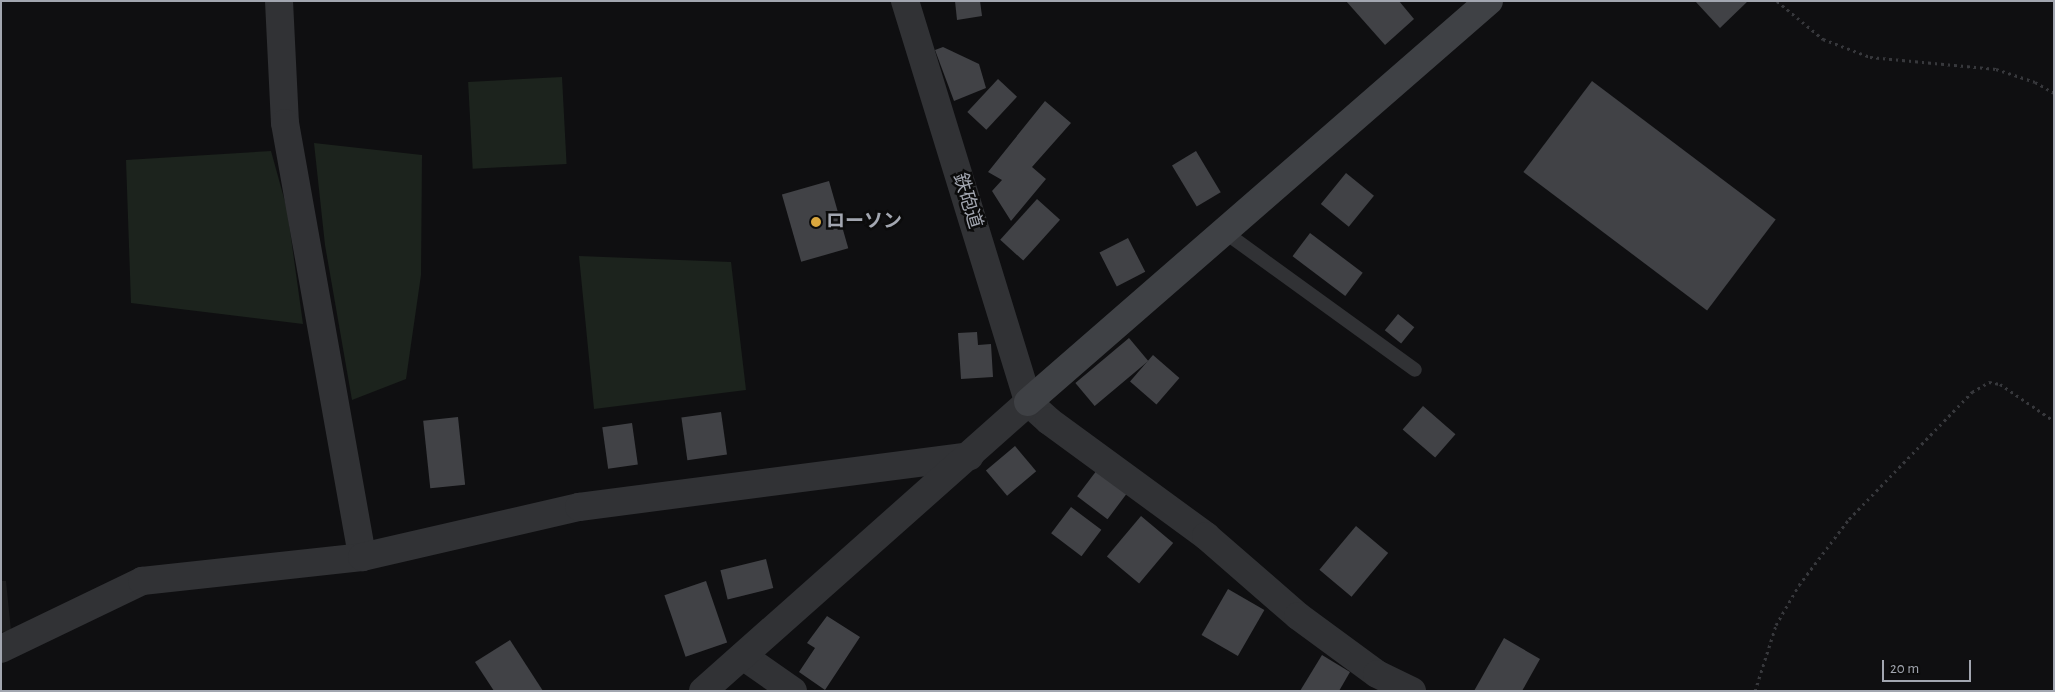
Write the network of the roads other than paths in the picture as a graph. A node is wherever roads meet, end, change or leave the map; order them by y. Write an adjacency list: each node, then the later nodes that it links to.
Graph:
1 (279, 1): 8 (street)
2 (905, 1): 6 (street, 鉄砲道)
3 (1489, 1): 4 (street)
4 (1226, 233): 5 (lane); 6 (street)
5 (1415, 370)
6 (1028, 402): 7 (street); 13 (street)
7 (970, 456): 8 (street); 10 (street)
8 (362, 557): 9 (street)
9 (1, 649)
10 (743, 656): 11 (street); 12 (street)
11 (703, 691)
12 (793, 691)
13 (1412, 691)

